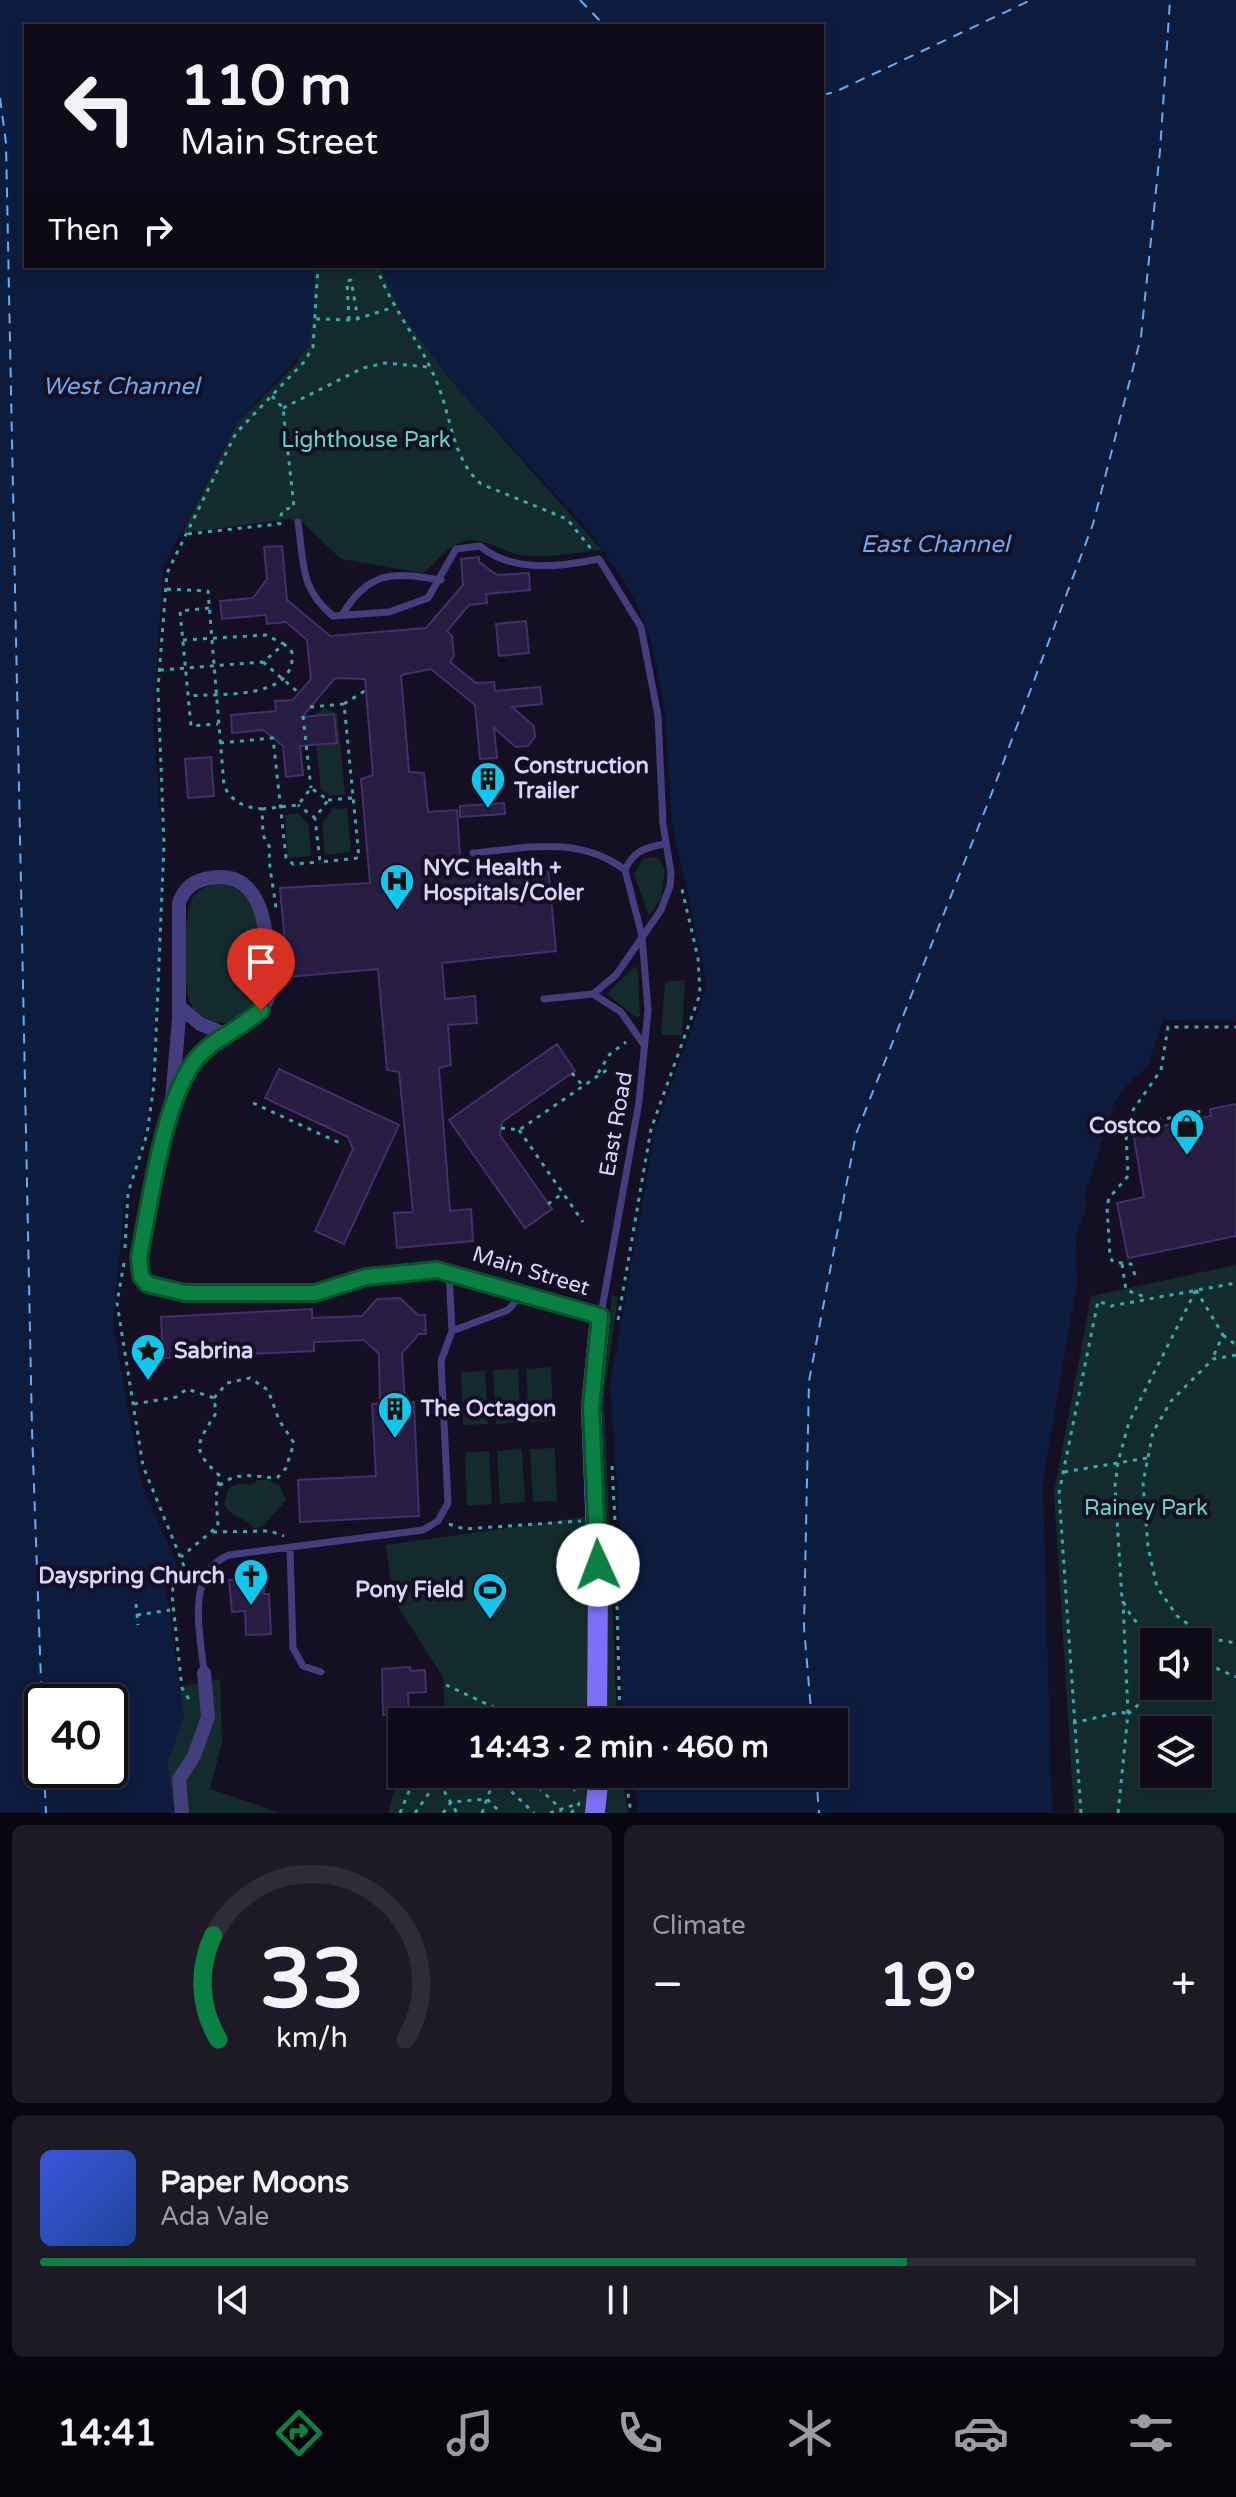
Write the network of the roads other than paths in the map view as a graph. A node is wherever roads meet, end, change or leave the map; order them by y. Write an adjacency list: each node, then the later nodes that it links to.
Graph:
1 (298, 522): 3 (lane)
2 (441, 580): 3 (lane); 3 (lane); 4 (lane)
3 (342, 615)
4 (665, 844): 6 (lane); 7 (lane)
5 (473, 853): 6 (lane)
6 (625, 870): 7 (lane, East Road)
7 (642, 936): 8 (lane); 12 (lane, East Road)
8 (593, 994): 9 (lane); 12 (lane)
9 (544, 999)
10 (180, 1007): 11 (street); 11 (street); 13 (street)
11 (225, 1034): 13 (street)
12 (645, 1046): 16 (lane, East Road)
13 (172, 1101): 14 (street, Main Street)
14 (449, 1271): 15 (street, Main Street); 17 (lane)
15 (521, 1295): 16 (street, Main Street); 17 (lane)
16 (609, 1319): 21 (street, Main Street)
17 (452, 1331): 18 (lane)
18 (290, 1548): 19 (lane); 20 (lane)
19 (321, 1672)
20 (204, 1673): 24 (street)
21 (591, 1708)
22 (594, 1788): 23 (street)
23 (588, 1808)
24 (182, 1813)

